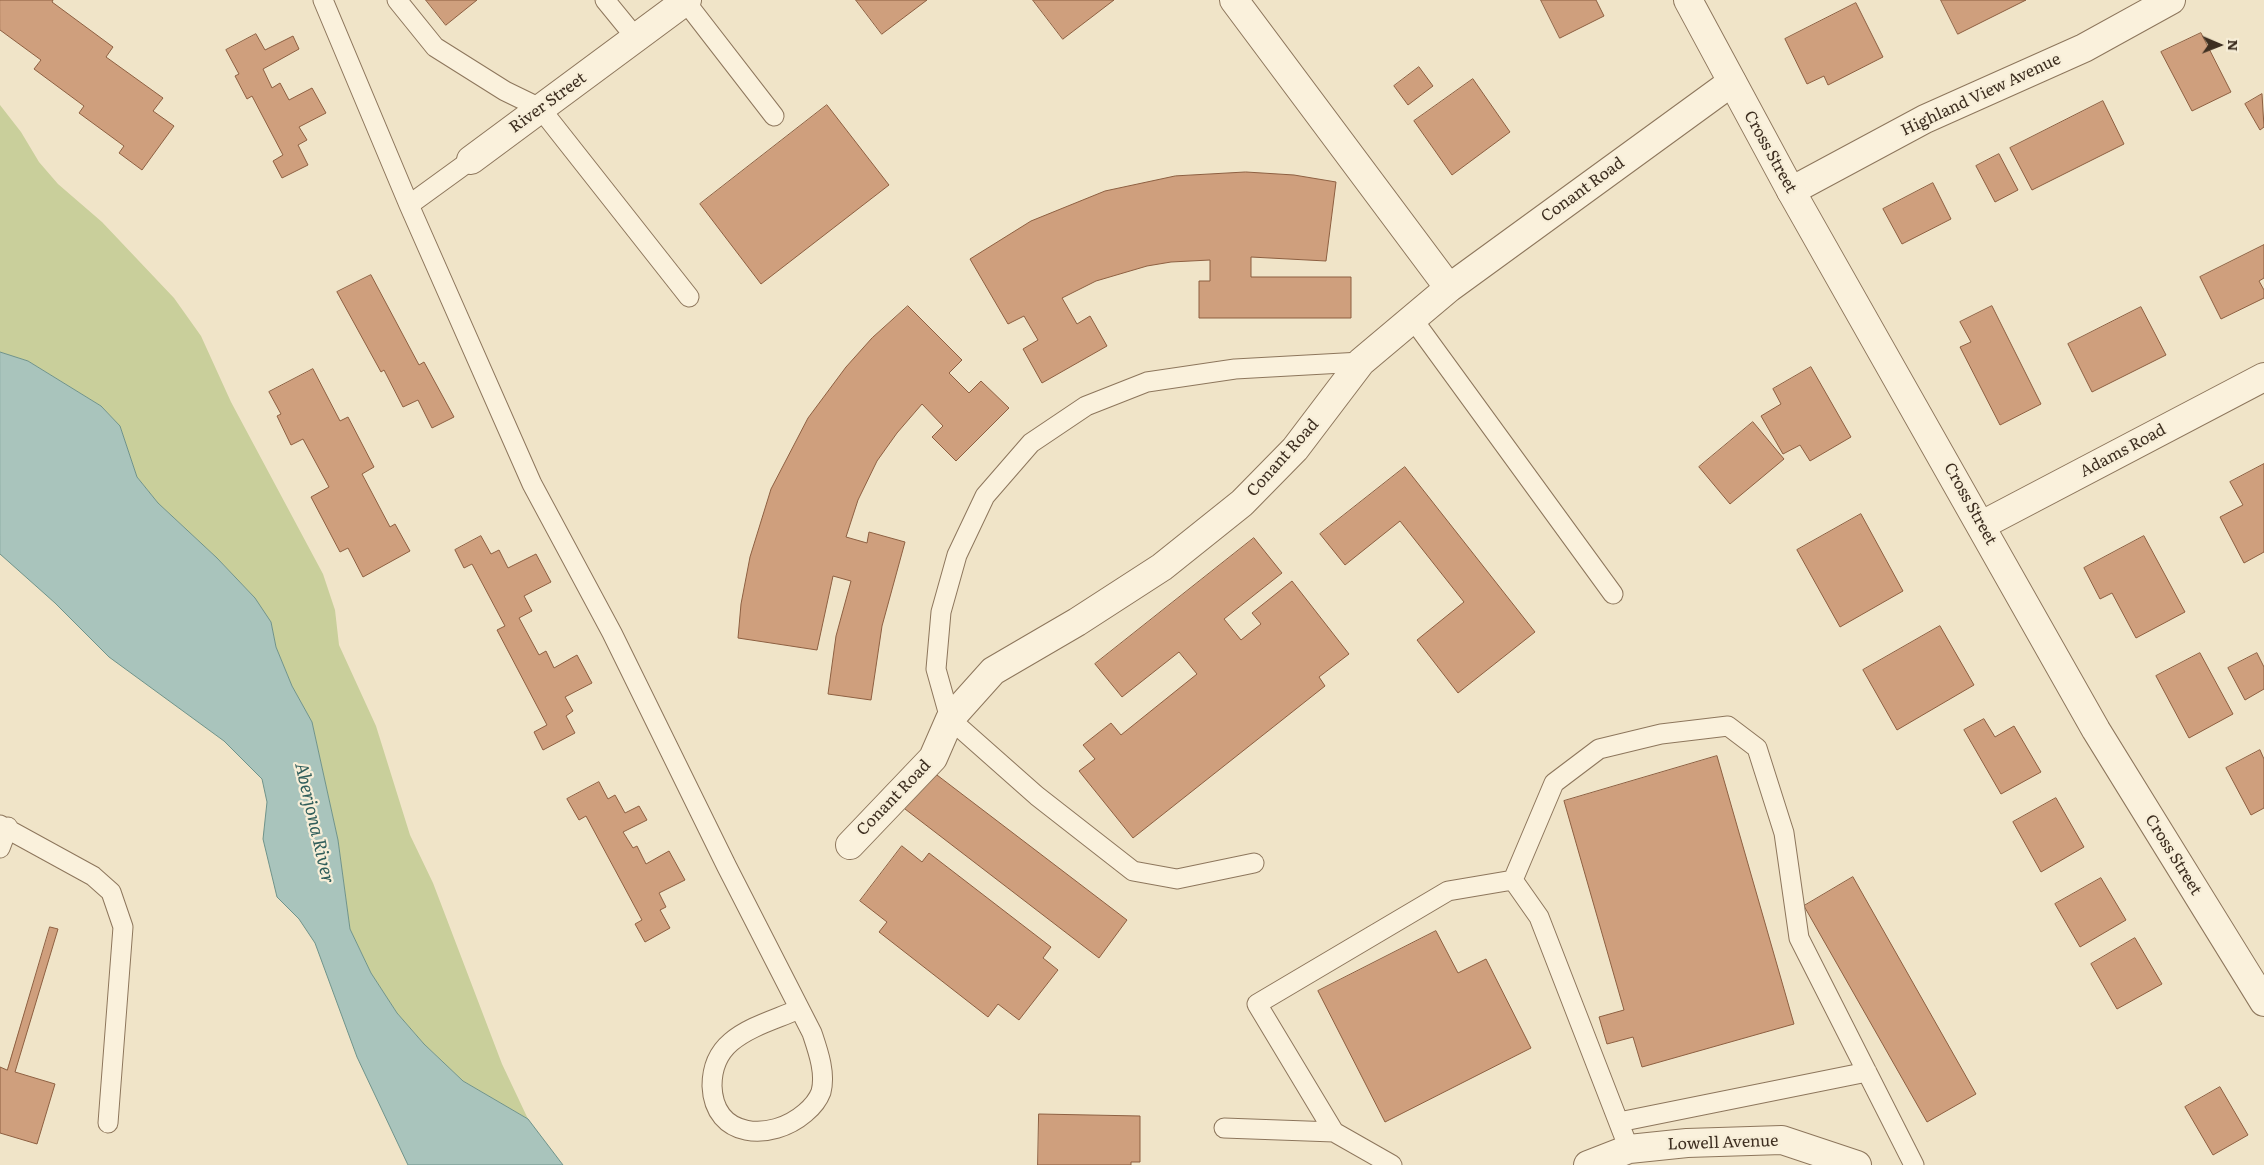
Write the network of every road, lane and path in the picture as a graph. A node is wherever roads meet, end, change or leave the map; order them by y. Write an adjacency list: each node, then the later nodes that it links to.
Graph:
1 (323, 0): 14 (lane)
2 (397, 0): 10 (lane)
3 (605, 0): 8 (lane)
4 (1234, 0): 15 (street)
5 (1688, 0): 9 (street, Cross Street)
6 (2171, 0): 13 (street, Highland View Avenue)
7 (686, 1): 8 (street, River Street); 11 (lane)
8 (636, 38): 10 (street, River Street)
9 (1732, 82): 13 (street, Cross Street); 15 (street, Conant Road)
10 (540, 108): 12 (street, River Street); 16 (lane)
11 (774, 116)
12 (471, 160): 14 (lane, River Street)
13 (1791, 191): 20 (street, Cross Street)
14 (409, 205): 29 (lane)
15 (1448, 288): 17 (street, Conant Road)
16 (689, 297)
17 (1412, 318): 18 (street, Conant Road); 21 (lane)
18 (1361, 362): 22 (street, Conant Road); 22 (lane)
19 (2264, 377): 20 (street, Adams Road)
20 (1982, 525): 28 (street, Cross Street)
21 (1613, 594)
22 (950, 719): 24 (street, Conant Road); 26 (lane)
23 (4, 826): 25 (lane); 32 (lane)
24 (850, 845)
25 (0, 848)
26 (1254, 863)
27 (1513, 880): 30 (lane); 31 (lane); 34 (lane)
28 (2264, 1002)
29 (799, 1009): 29 (lane)
30 (1867, 1072): 31 (lane); 39 (lane)
31 (1619, 1122): 35 (lane)
32 (108, 1123)
33 (1224, 1128): 34 (lane)
34 (1334, 1132): 37 (lane)
35 (1629, 1149): 36 (street, Lowell Avenue); 38 (street, Lowell Avenue)
36 (1843, 1163)
37 (1392, 1165)
38 (1588, 1165)
39 (1914, 1165)

